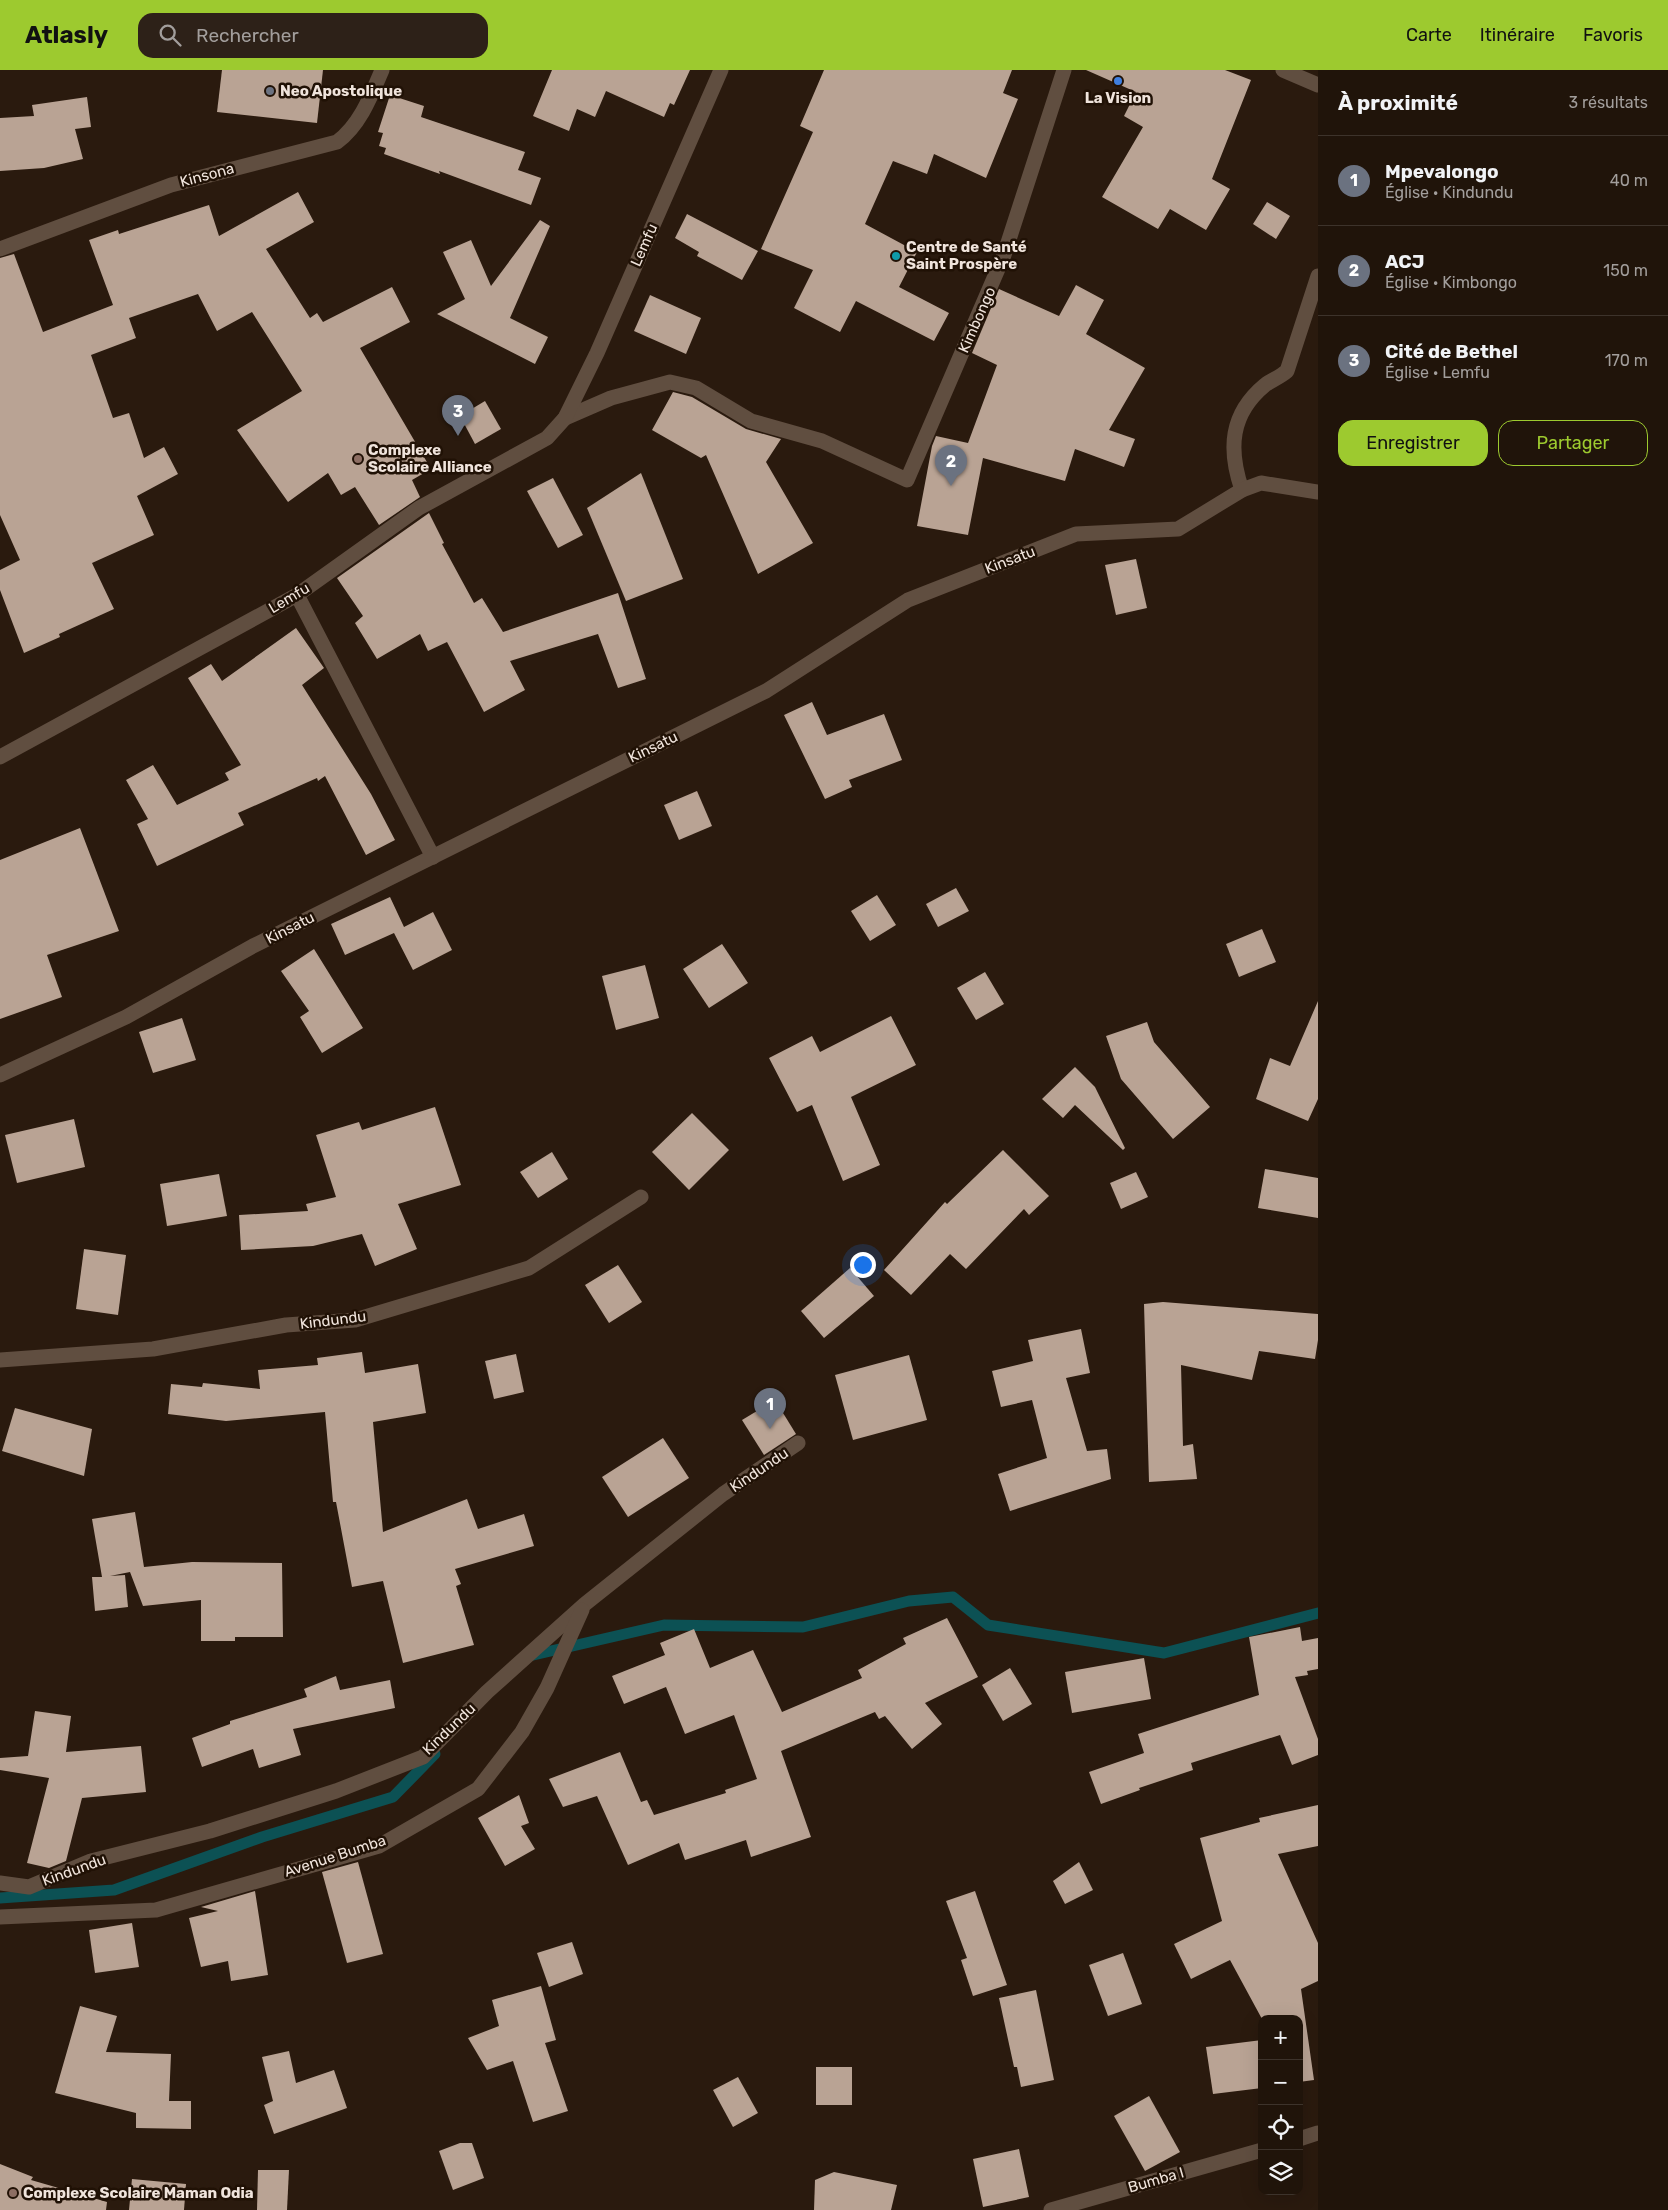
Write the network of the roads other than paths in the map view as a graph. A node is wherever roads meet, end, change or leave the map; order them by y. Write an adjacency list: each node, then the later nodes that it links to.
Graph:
1 (382, 70): 6 (street, Kinsona)
2 (721, 70): 8 (street, Lemfu)
3 (1064, 70): 9 (street, Kimbongo)
4 (1283, 70): 5 (street)
5 (1318, 84)
6 (0, 249)
7 (1318, 276): 10 (street)
8 (565, 418): 9 (street, Lemfu); 12 (street, Lemfu)
9 (907, 480)
10 (1242, 490): 11 (street, Kinsatu); 14 (street, Kinsatu)
11 (1318, 492)
12 (297, 595): 13 (street, Lemfu); 14 (street)
13 (1, 754)
14 (433, 856): 15 (street, Kinsatu)
15 (0, 1075)
16 (641, 1197): 17 (street, Kindundu)
17 (0, 1360)
18 (798, 1443): 19 (street, Kindundu)
19 (585, 1604): 20 (street, Kindundu); 21 (street, Avenue Bumba)
20 (0, 1883)
21 (0, 1917)
22 (1318, 2134): 23 (street)
23 (1303, 2138)
24 (1258, 2151): 25 (street, Bumba I)
25 (1051, 2210)

